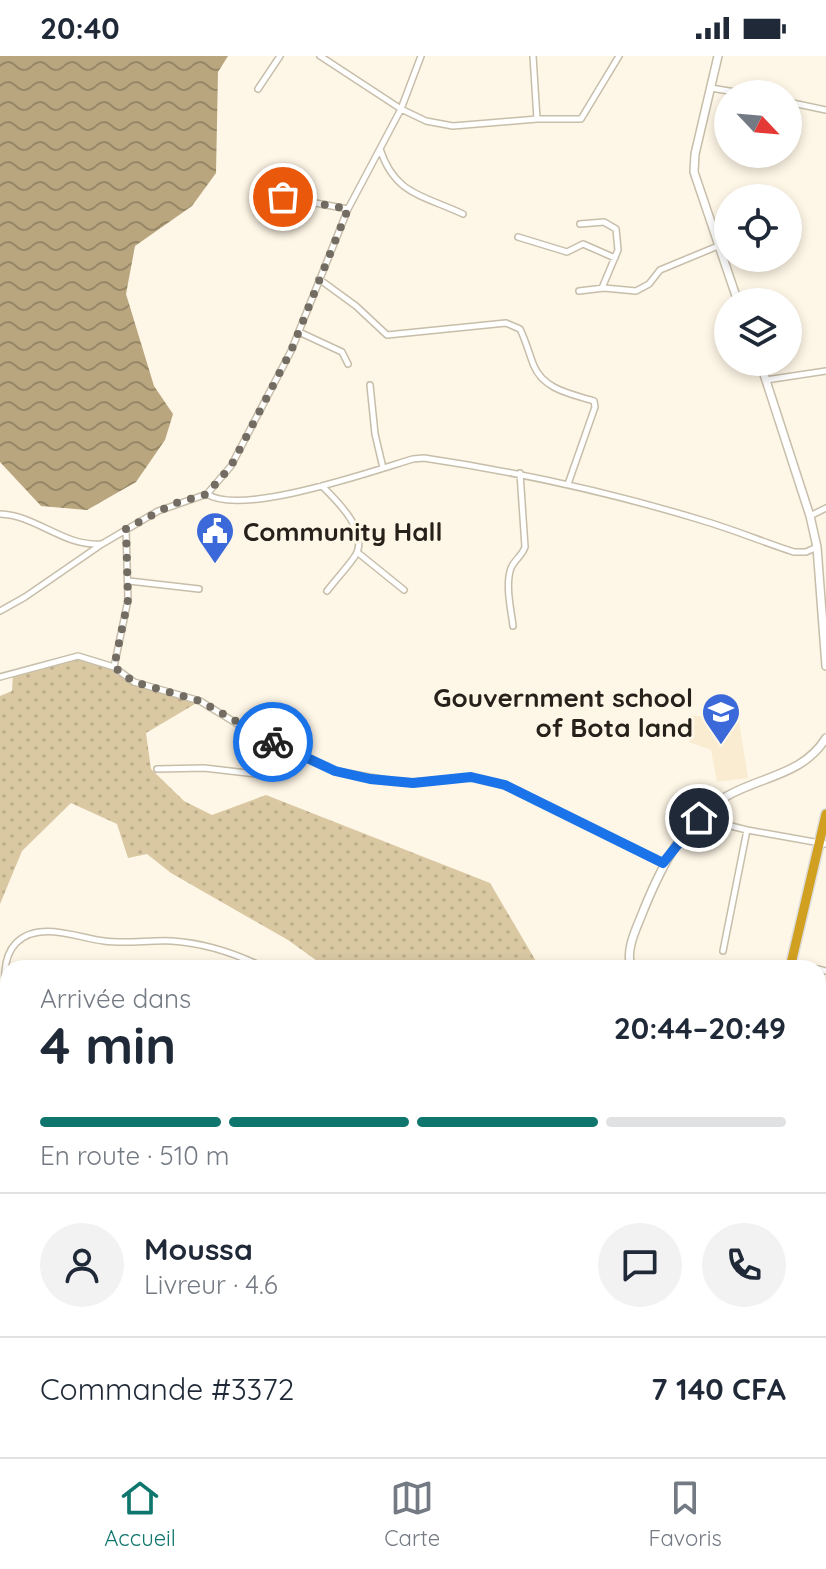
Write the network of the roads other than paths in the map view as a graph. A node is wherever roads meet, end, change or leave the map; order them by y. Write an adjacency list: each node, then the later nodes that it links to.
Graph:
1 (280, 56): 9 (street)
2 (320, 56): 11 (street)
3 (421, 56): 11 (street)
4 (533, 56): 13 (street)
5 (619, 56): 13 (street)
6 (718, 56): 7 (street)
7 (711, 88): 8 (street); 19 (street)
8 (714, 88)
9 (258, 89)
10 (802, 105): 12 (street)
11 (401, 109): 13 (street); 14 (street)
12 (826, 110)
13 (537, 119)
14 (379, 148): 16 (street); 17 (street)
15 (283, 197): 16 (street)
16 (348, 209): 23 (street)
17 (463, 214)
18 (580, 224): 22 (street)
19 (714, 234)
20 (518, 237): 22 (street)
21 (714, 248): 24 (street)
22 (615, 258): 24 (street)
23 (319, 279): 26 (street); 34 (street)
24 (602, 288): 25 (street)
25 (579, 291)
26 (299, 332): 27 (street); 36 (street)
27 (348, 364)
28 (826, 371): 30 (street)
29 (765, 376): 30 (street)
30 (766, 380): 39 (street)
31 (370, 385): 32 (street)
32 (383, 468): 33 (street); 35 (street)
33 (520, 473): 34 (street); 49 (street)
34 (568, 484): 42 (street)
35 (322, 485): 36 (street); 43 (street)
36 (207, 494): 40 (street)
37 (826, 508): 39 (street)
38 (0, 514): 41 (street)
39 (810, 516): 42 (street)
40 (126, 529): 41 (street); 44 (street)
41 (102, 544): 48 (street)
42 (817, 547): 50 (street)
43 (357, 552): 46 (street); 47 (street)
44 (129, 581): 45 (street); 51 (street)
45 (199, 589)
46 (404, 590)
47 (327, 591)
48 (0, 611)
49 (513, 626)
50 (826, 666)
51 (114, 667): 52 (street); 54 (street)
52 (0, 677)
53 (826, 738): 57 (street)
54 (302, 758): 55 (street); 60 (street)
55 (157, 769)
56 (826, 814): 59 (highway)
57 (699, 818): 58 (street); 60 (street)
58 (747, 830): 59 (street); 61 (street)
59 (823, 843): 65 (highway)
60 (663, 863): 64 (street)
61 (723, 951)
62 (6, 960): 63 (street)
63 (241, 960)
64 (629, 960)
65 (792, 960)

